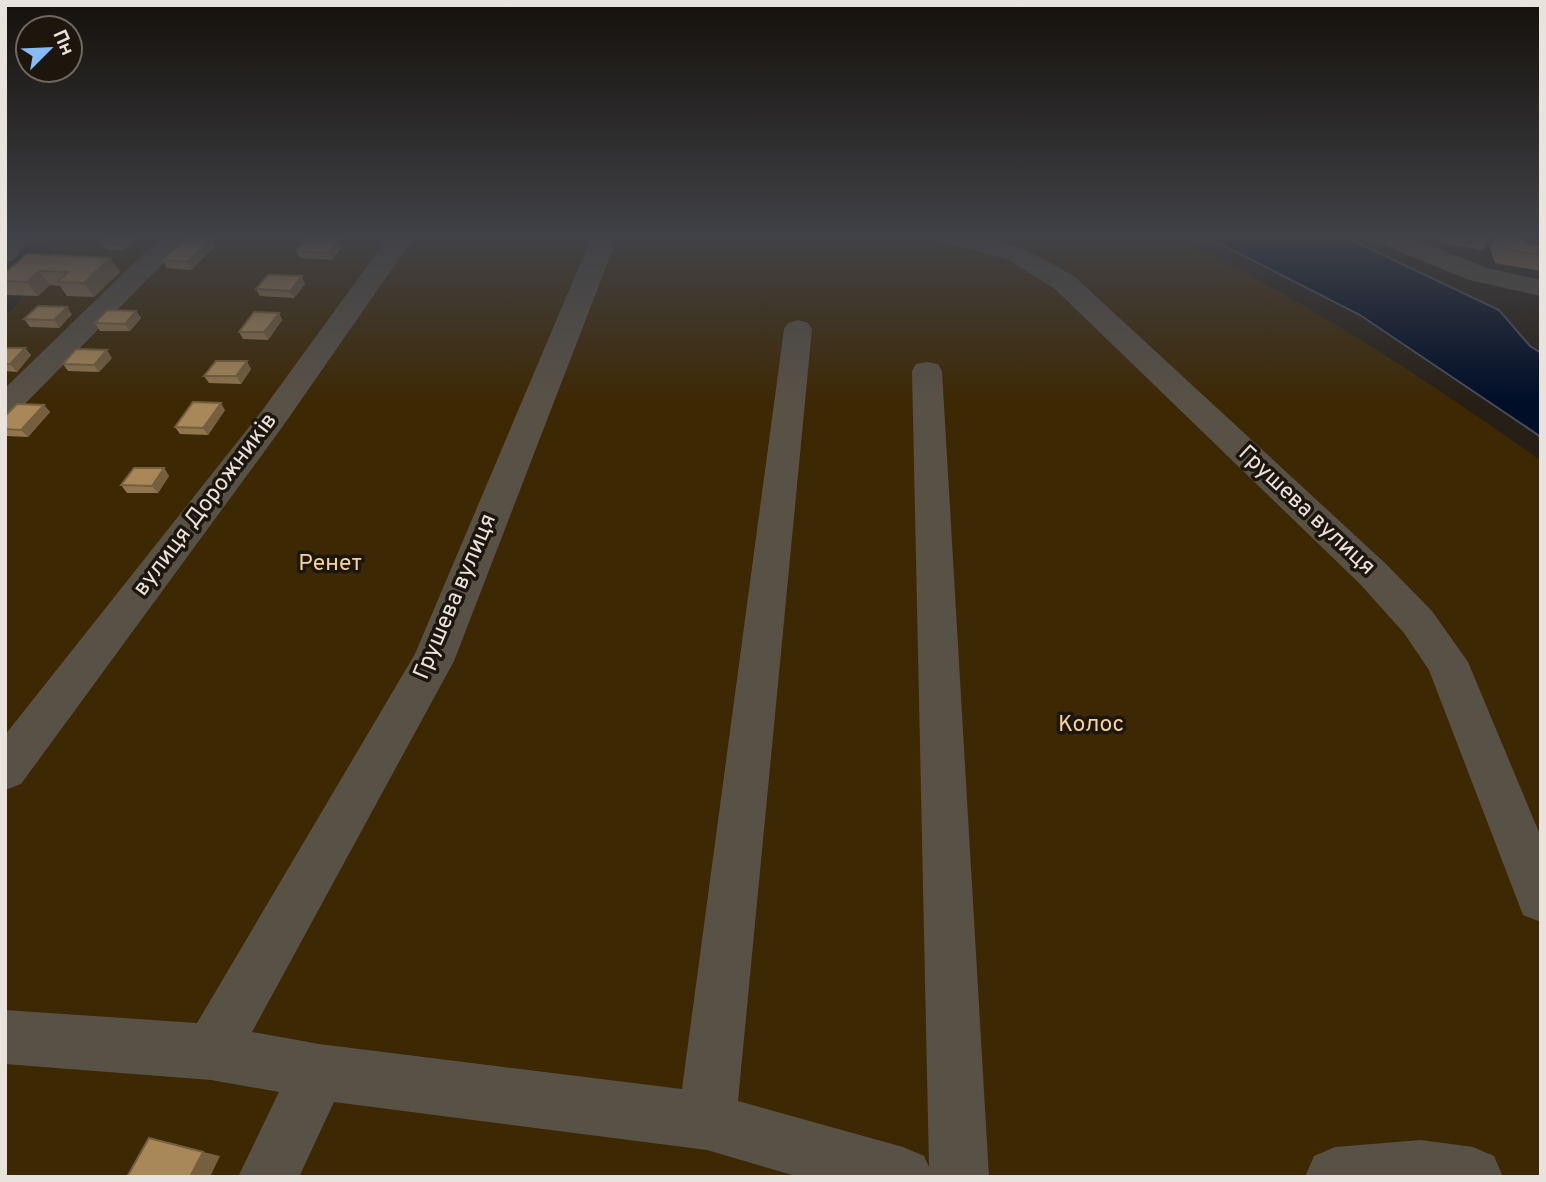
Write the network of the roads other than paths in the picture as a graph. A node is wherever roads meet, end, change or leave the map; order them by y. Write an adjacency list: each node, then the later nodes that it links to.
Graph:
1 (121, 291): 7 (street)
2 (363, 291): 8 (street, вулиця Дорожників)
3 (583, 291): 11 (street, Грушева вулиця)
4 (1074, 291): 9 (street, Грушева вулиця)
5 (798, 329): 13 (street)
6 (926, 371): 16 (street)
7 (5, 405)
8 (5, 770)
9 (1541, 897)
10 (5, 1037): 11 (street)
11 (211, 1052): 12 (street)
12 (319, 1072): 13 (street); 14 (street)
13 (708, 1121): 15 (street)
14 (268, 1177)
15 (903, 1177)
16 (958, 1177)
17 (1335, 1177): 18 (street)
18 (1473, 1177)

